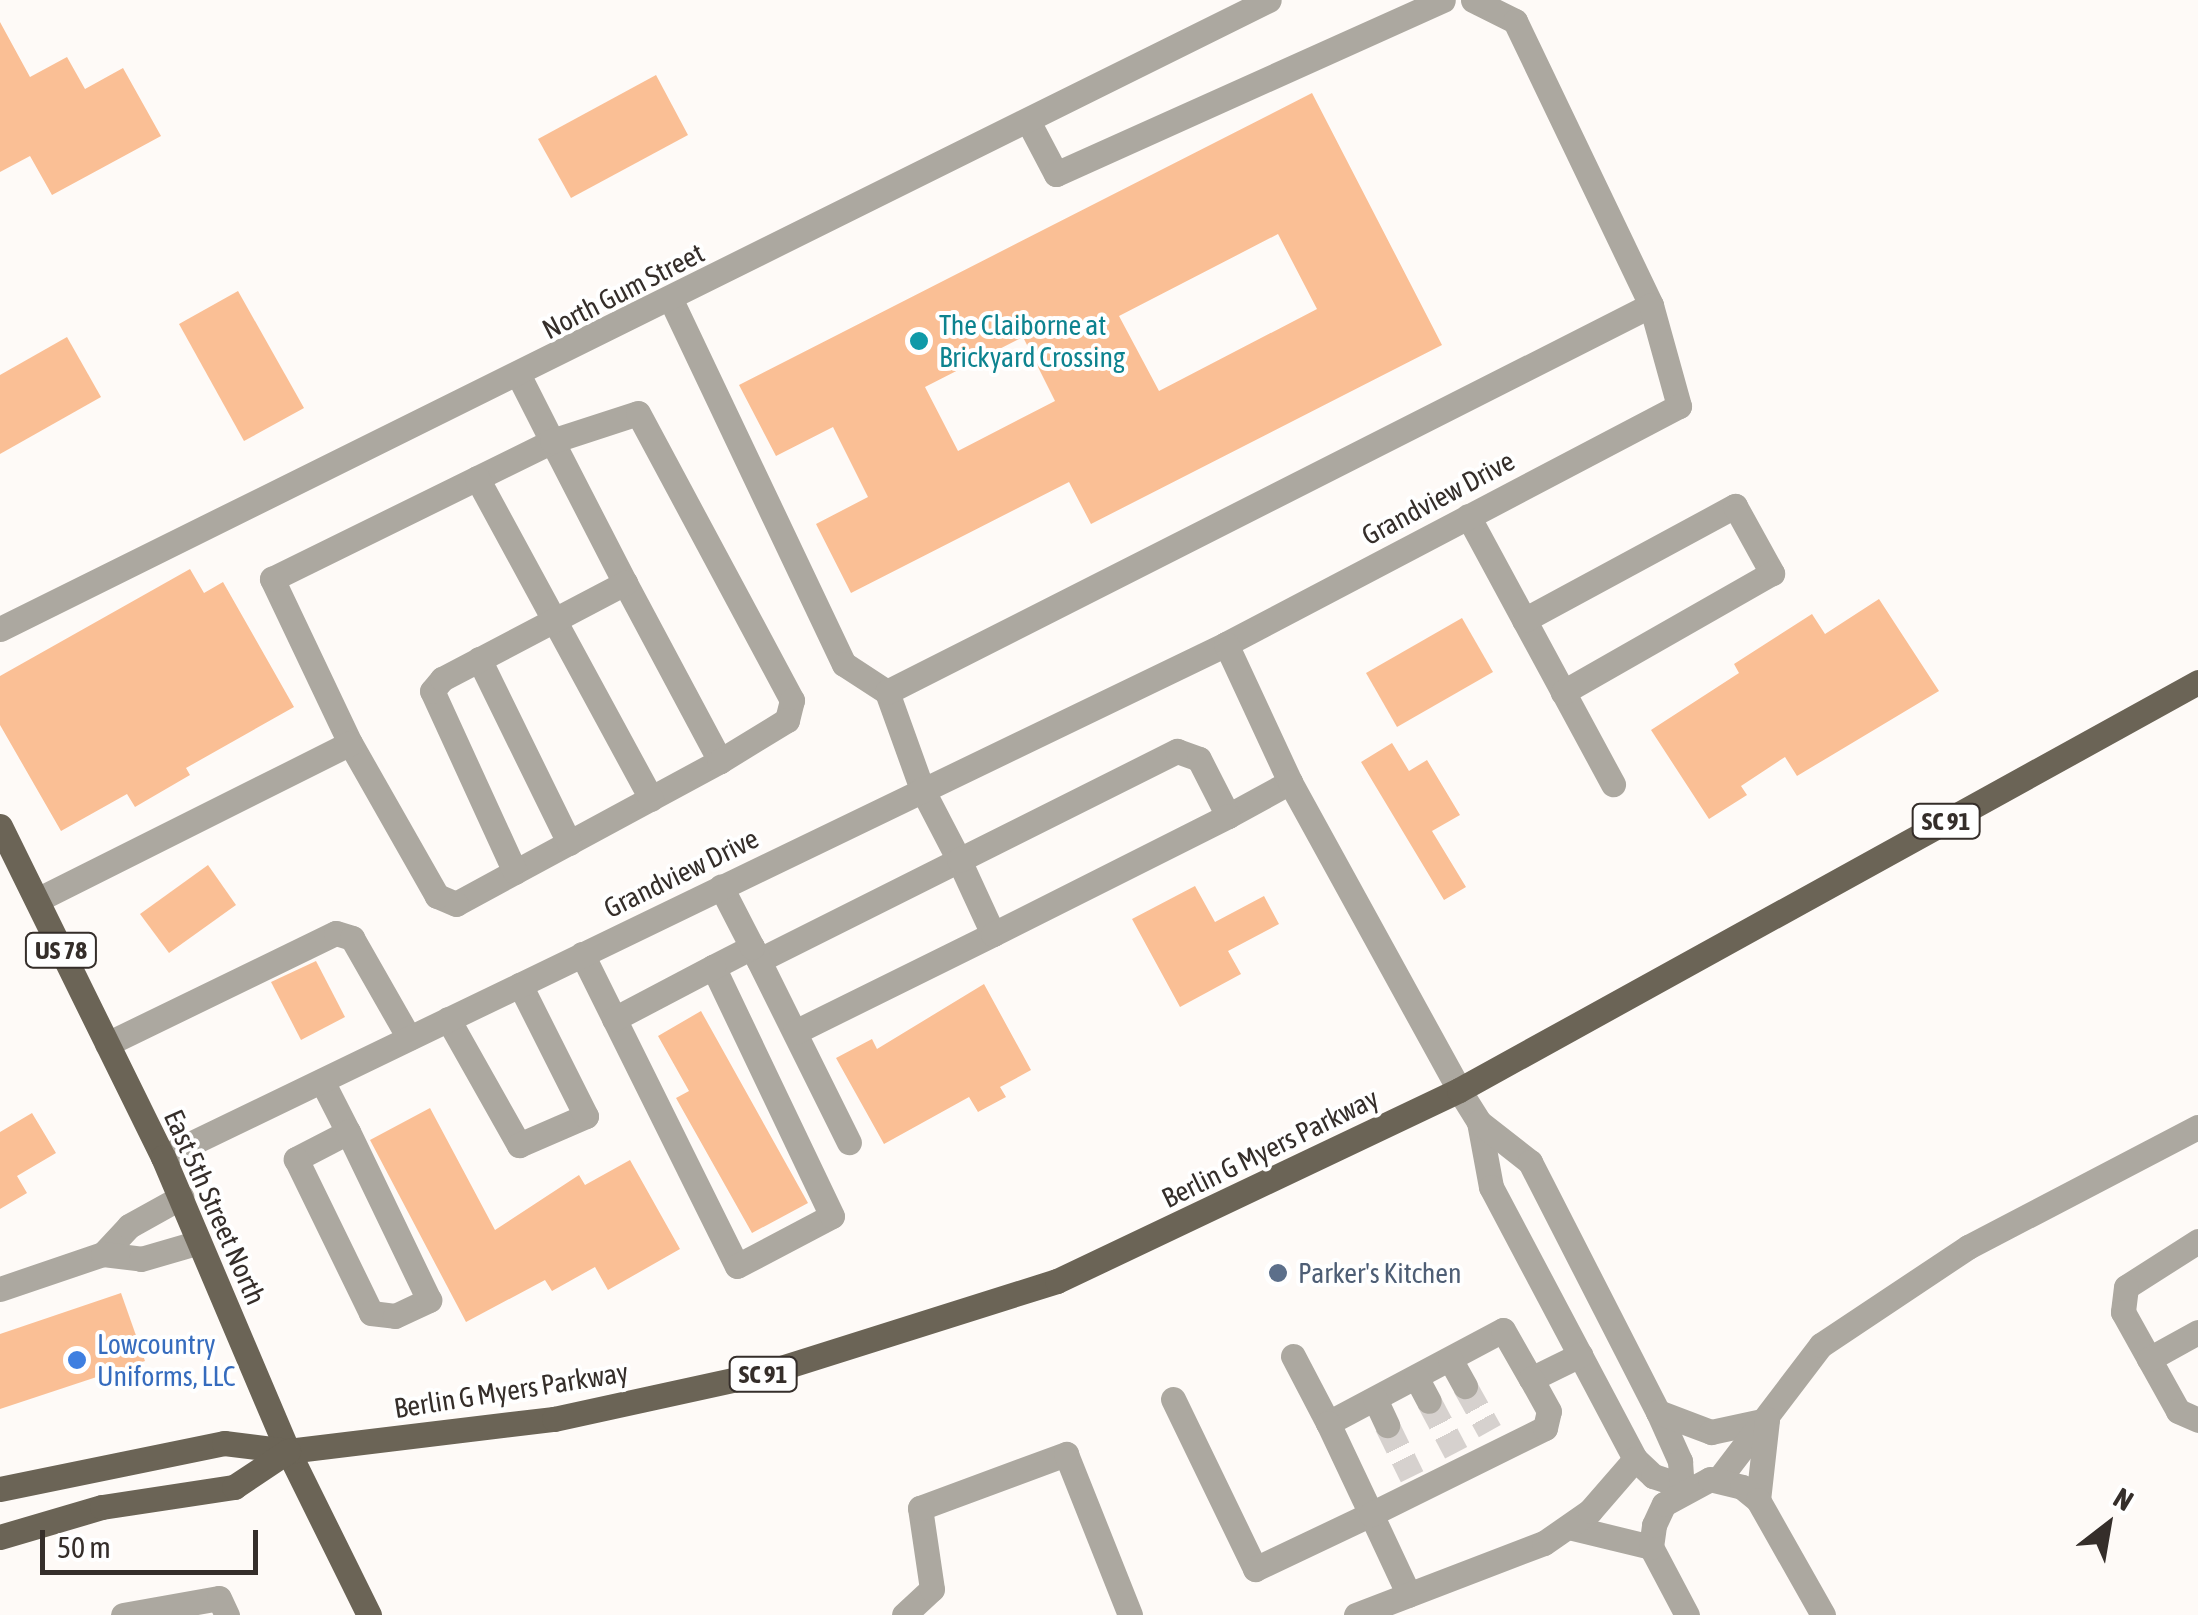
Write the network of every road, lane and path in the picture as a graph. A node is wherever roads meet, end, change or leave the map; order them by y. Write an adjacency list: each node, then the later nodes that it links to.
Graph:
1 (1269, 0): 4 (street, North Gum Street)
2 (1443, 0): 4 (street)
3 (1473, 0): 6 (street)
4 (1028, 121): 5 (street, North Gum Street)
5 (671, 300): 7 (street, North Gum Street); 18 (street)
6 (1651, 305): 10 (street, Grandview Drive); 18 (street)
7 (519, 376): 8 (street); 14 (street, North Gum Street)
8 (552, 441): 9 (street); 11 (street); 21 (street)
9 (477, 478): 12 (street); 20 (street)
10 (1468, 516): 13 (street); 15 (street, Grandview Drive)
11 (625, 583): 12 (street); 21 (street)
12 (554, 620): 16 (street); 25 (street)
13 (1524, 620): 19 (street); 19 (street)
14 (0, 629)
15 (1226, 644): 22 (street); 24 (street, Grandview Drive)
16 (479, 659): 28 (street); 30 (street)
17 (2198, 682): 44 (main road, Berlin G Myers Parkway / SC 91)
18 (887, 692): 24 (street)
19 (1563, 692): 23 (street)
20 (350, 744): 30 (street); 32 (street)
21 (720, 762): 25 (street)
22 (1290, 782): 26 (street); 44 (street)
23 (1613, 784)
24 (922, 790): 29 (street); 31 (street, Grandview Drive)
25 (651, 798): 28 (street)
26 (1228, 816): 29 (street); 33 (street)
27 (0, 826): 32 (main road, East 5th Street North / US 78)
28 (569, 843): 30 (street)
29 (959, 860): 33 (street); 35 (street)
30 (516, 872)
31 (722, 887): 34 (street, Grandview Drive); 35 (street)
32 (36, 900): 42 (main road, East 5th Street North / US 78)
33 (992, 934): 40 (street)
34 (582, 954): 37 (street, Grandview Drive); 38 (street)
35 (755, 954): 36 (street); 40 (street)
36 (713, 967): 38 (street); 38 (street)
37 (520, 984): 39 (street, Grandview Drive); 39 (street)
38 (614, 1019)
39 (448, 1020): 41 (street, Grandview Drive)
40 (795, 1032): 48 (street)
41 (409, 1038): 42 (street); 43 (street, Grandview Drive)
42 (107, 1044): 49 (main road, East 5th Street North / US 78)
43 (322, 1081): 47 (street); 49 (street, Grandview Drive)
44 (1459, 1090): 45 (street); 71 (main road, Berlin G Myers Parkway / SC 91)
45 (1479, 1122): 56 (street); 66 (street)
46 (2198, 1127): 67 (street)
47 (348, 1132): 47 (street)
48 (849, 1142)
49 (164, 1157): 50 (main road, East 5th Street North / US 78)
50 (180, 1197): 52 (main road, East 5th Street North / US 78); 53 (street)
51 (2198, 1241): 59 (street)
52 (200, 1242): 53 (street); 71 (main road, East 5th Street North / US 78)
53 (103, 1254): 54 (street)
54 (0, 1289)
55 (2198, 1332): 59 (street)
56 (1580, 1355): 61 (street); 72 (street)
57 (1294, 1356): 69 (street)
58 (1450, 1359): 60 (street); 61 (street); 62 (street)
59 (2149, 1359): 68 (street)
60 (1416, 1377): 63 (street); 65 (street)
61 (1531, 1379): 77 (street)
62 (1465, 1386)
63 (1374, 1399): 69 (street); 70 (street)
64 (1173, 1400): 77 (street)
65 (1429, 1401)
66 (1658, 1412): 67 (street); 74 (street)
67 (1767, 1420): 73 (street); 76 (street)
68 (2198, 1420)
69 (1328, 1423): 77 (street)
70 (1387, 1425)
71 (288, 1452): 75 (main road, Berlin G Myers Parkway / SC 91); 79 (main road, Berlin G Myers Parkway / SC 91); 84 (main road, East 5th Street North / US 78)
72 (1635, 1459): 74 (street); 78 (street)
73 (1718, 1480): 74 (street); 76 (street)
74 (1680, 1488): 80 (street)
75 (0, 1489)
76 (1758, 1500): 89 (street)
77 (1371, 1514): 81 (street)
78 (1570, 1526): 80 (street); 81 (street)
79 (0, 1536)
80 (1651, 1547): 88 (street)
81 (1408, 1595): 87 (street)
82 (140, 1614): 83 (street)
83 (227, 1615)
84 (369, 1615)
85 (904, 1615): 86 (street)
86 (1130, 1615)
87 (1356, 1615)
88 (1687, 1615)
89 (1823, 1615)

